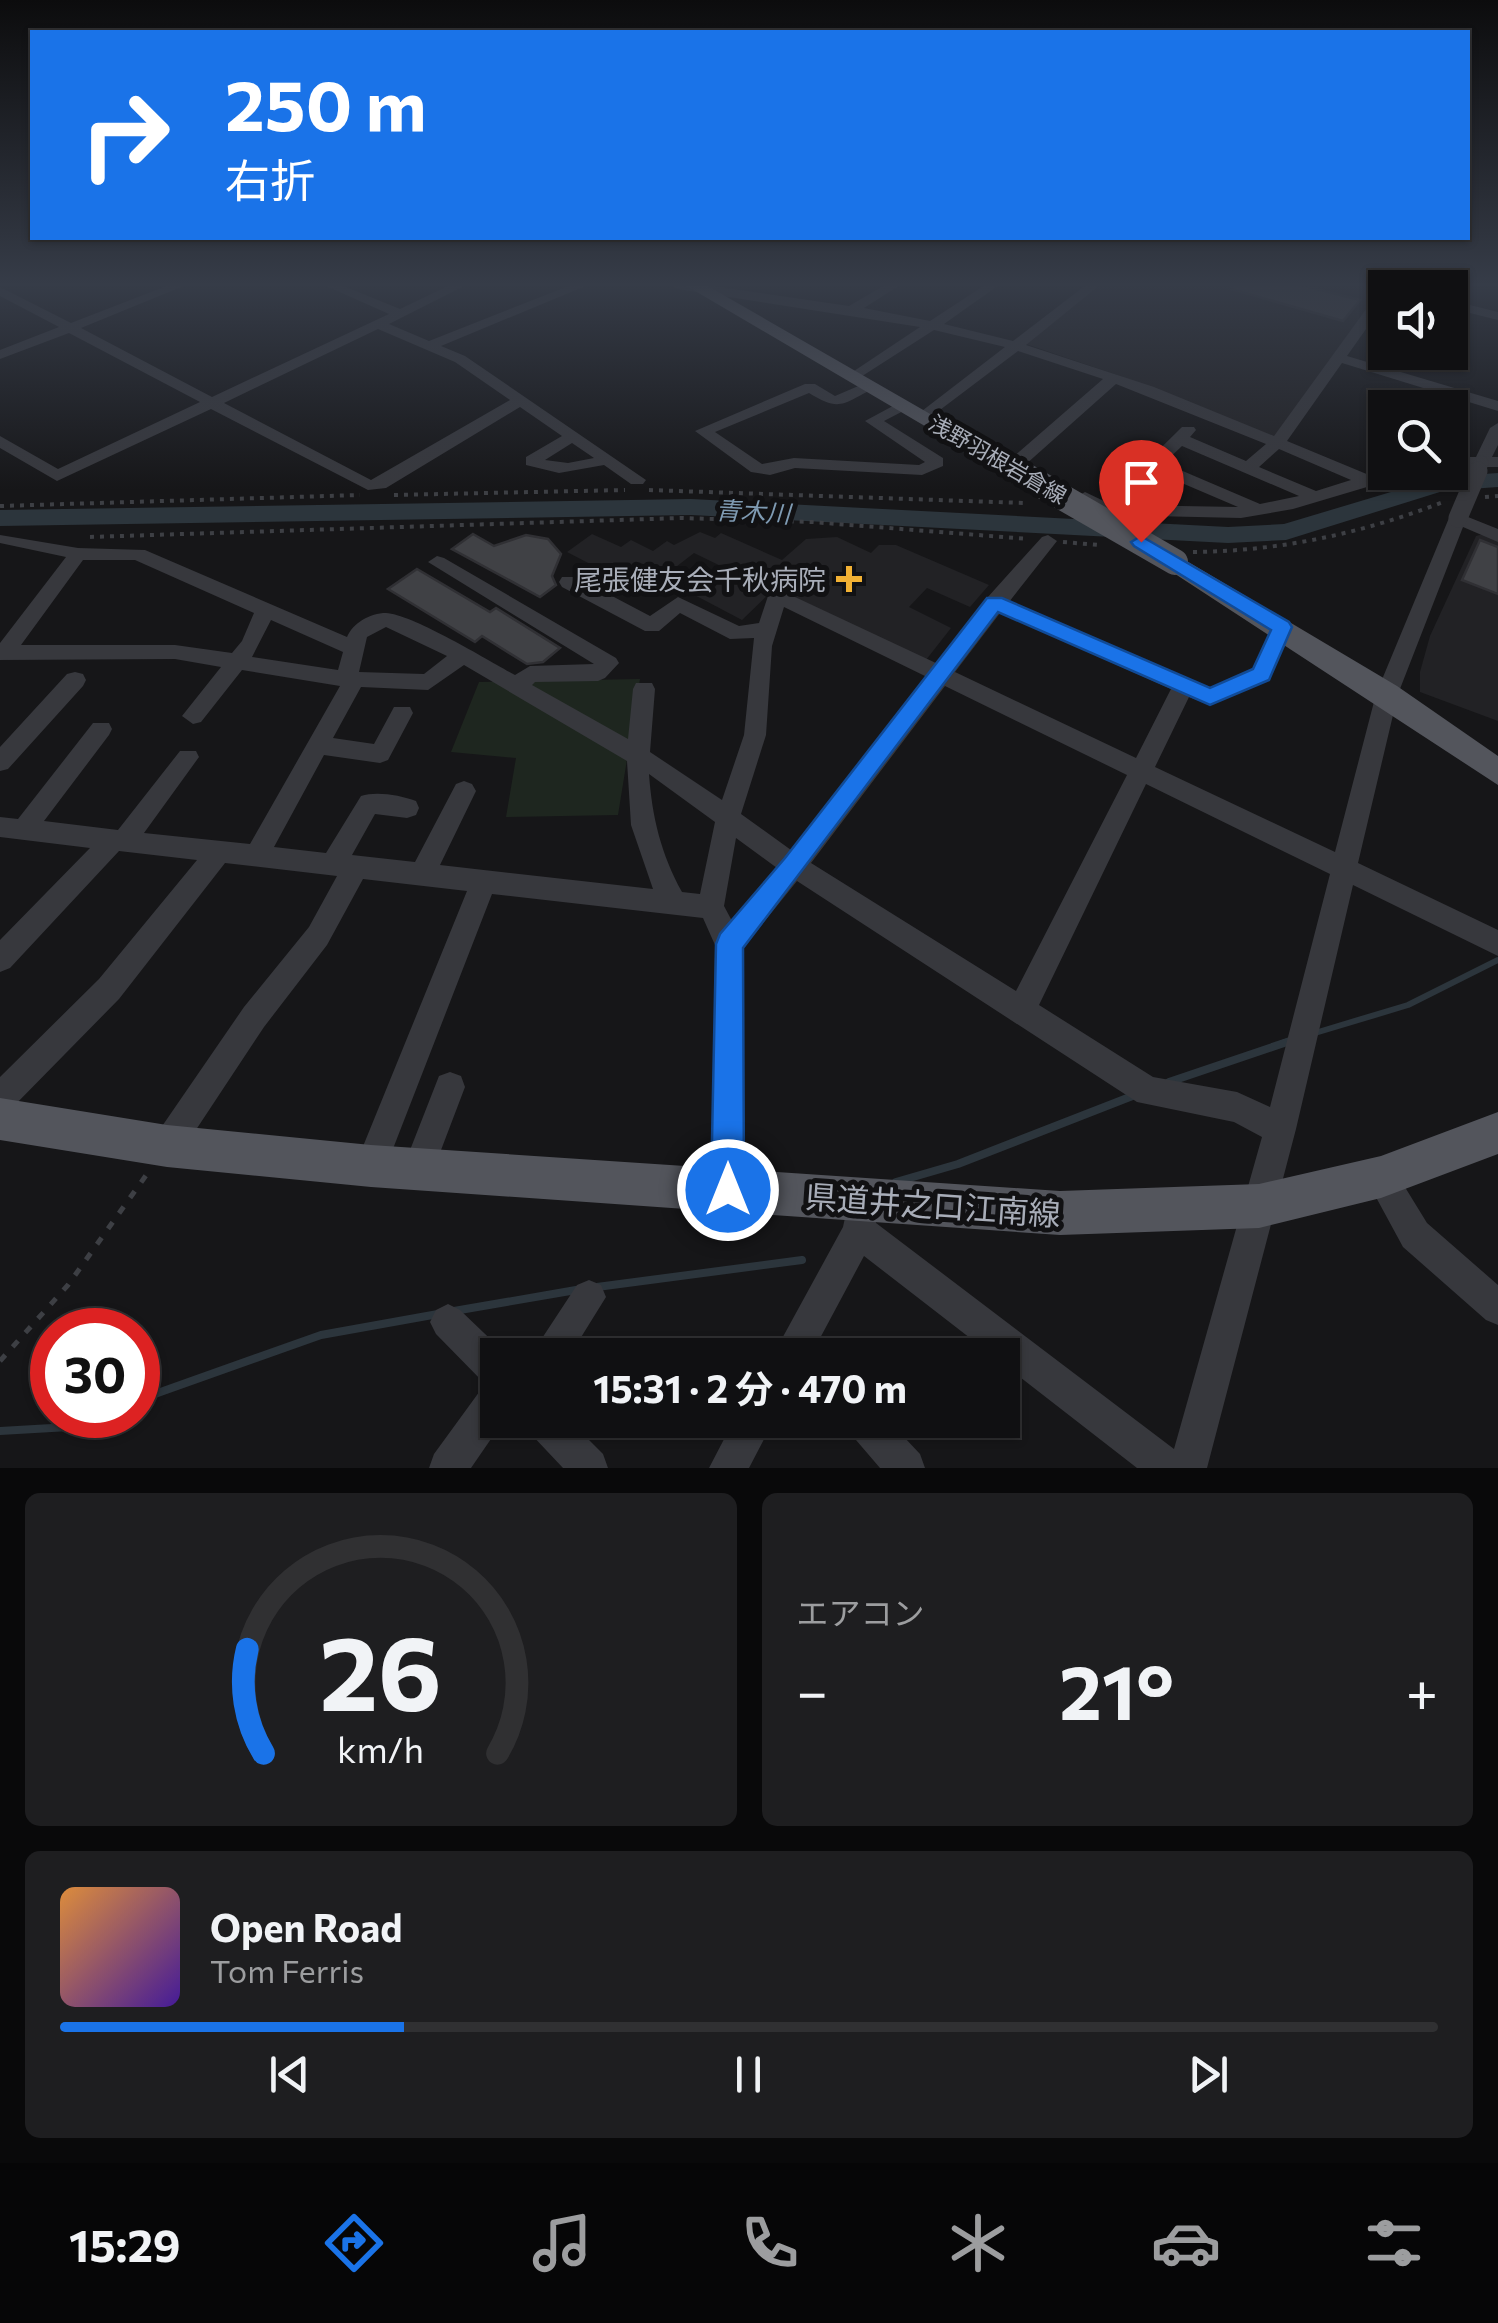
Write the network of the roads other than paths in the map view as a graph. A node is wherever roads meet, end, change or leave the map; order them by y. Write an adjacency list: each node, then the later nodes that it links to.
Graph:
1 (118, 354): 13 (street)
2 (315, 354): 13 (street)
3 (450, 354): 12 (street)
4 (813, 354): 11 (main road, 浅野羽根岩倉線)
5 (898, 354): 11 (street)
6 (1006, 354): 17 (street)
7 (1039, 354): 10 (street)
8 (1346, 354): 9 (street)
9 (1342, 359): 15 (street); 22 (street)
10 (1112, 378): 16 (street); 25 (street)
11 (863, 381): 14 (main road, 浅野羽根岩倉線); 14 (street)
12 (520, 400): 13 (street); 19 (street)
13 (212, 402): 21 (street)
14 (904, 405): 17 (main road, 浅野羽根岩倉線)
15 (1498, 406)
16 (1204, 413): 20 (street); 22 (street)
17 (924, 417): 23 (main road, 浅野羽根岩倉線)
18 (1498, 428): 26 (street)
19 (573, 436): 24 (street); 24 (street)
20 (1180, 439): 27 (street); 28 (street)
21 (0, 442)
22 (1277, 444): 28 (street); 30 (street)
23 (986, 453): 25 (street); 43 (main road, 浅野羽根岩倉線, bridge)
24 (606, 459): 29 (street)
25 (1019, 461): 33 (street)
26 (1490, 462): 32 (street, bridge)
27 (1154, 465): 33 (street); 34 (street)
28 (1248, 468): 31 (street)
29 (636, 480)
30 (1366, 480): 31 (street)
31 (1314, 496): 34 (street)
32 (1454, 509): 35 (street); 55 (street)
33 (1108, 510): 34 (street)
34 (1259, 511)
35 (1498, 536)
36 (6, 539): 38 (street)
37 (1048, 541): 41 (street)
38 (77, 546): 42 (street); 47 (street)
39 (437, 562): 53 (street)
40 (569, 582): 44 (street)
41 (994, 602): 49 (street); 52 (street)
42 (265, 612): 45 (street); 48 (street)
43 (1282, 627): 52 (street); 55 (main road, 浅野羽根岩倉線)
44 (768, 629): 49 (street); 67 (street)
45 (353, 648): 46 (street); 50 (street)
46 (463, 655): 50 (street); 53 (street)
47 (5, 658): 48 (street)
48 (237, 662): 50 (street); 57 (street)
49 (940, 673): 63 (street); 73 (street)
50 (350, 679): 59 (street)
51 (75, 680): 62 (street)
52 (1184, 684): 63 (street)
53 (518, 686): 61 (street)
54 (644, 689): 61 (street)
55 (1387, 694): 64 (main road, 浅野羽根岩倉線); 74 (street)
56 (402, 713): 59 (street)
57 (194, 716)
58 (101, 729): 68 (street)
59 (320, 745): 71 (street)
60 (188, 757): 69 (street)
61 (638, 757): 67 (street); 77 (street)
62 (0, 762)
63 (1140, 770): 74 (street); 82 (street)
64 (1498, 772)
65 (464, 791): 75 (street)
66 (407, 808): 72 (street)
67 (727, 821): 73 (street); 78 (street)
68 (11, 828): 69 (street)
69 (119, 840): 70 (street); 81 (street)
70 (219, 852): 71 (street); 84 (street)
71 (258, 853): 72 (street)
72 (346, 863): 75 (street); 88 (street)
73 (794, 866): 80 (street); 82 (street)
74 (1344, 869): 79 (street); 86 (street)
75 (422, 875): 76 (street)
76 (483, 884): 77 (street); 89 (street)
77 (674, 904): 78 (street)
78 (711, 907): 80 (street)
79 (1498, 942)
80 (729, 944): 92 (street)
81 (0, 959)
82 (1022, 1010): 86 (street)
83 (450, 1087): 90 (street)
84 (0, 1098)
85 (0, 1119): 88 (main road, 県道井之口江南線)
86 (1280, 1129): 93 (street)
87 (1498, 1133): 91 (main road, 県道井之口江南線)
88 (168, 1146): 89 (main road, 県道井之口江南線)
89 (371, 1166): 90 (main road, 県道井之口江南線)
90 (419, 1168): 92 (main road, 県道井之口江南線)
91 (1381, 1177): 93 (main road, 県道井之口江南線); 96 (street)
92 (728, 1190): 94 (main road, 県道井之口江南線)
93 (1259, 1206): 94 (main road, 県道井之口江南線); 110 (street)
94 (860, 1216): 99 (street); 109 (street)
95 (589, 1298): 98 (street)
96 (1498, 1308)
97 (448, 1322): 100 (street)
98 (561, 1338)
99 (800, 1338)
100 (480, 1354)
101 (480, 1423): 105 (street)
102 (560, 1438): 106 (street)
103 (744, 1438): 107 (street)
104 (879, 1438): 108 (street)
105 (448, 1468)
106 (589, 1468)
107 (728, 1468)
108 (906, 1468)
109 (1168, 1468)
110 (1188, 1468)

